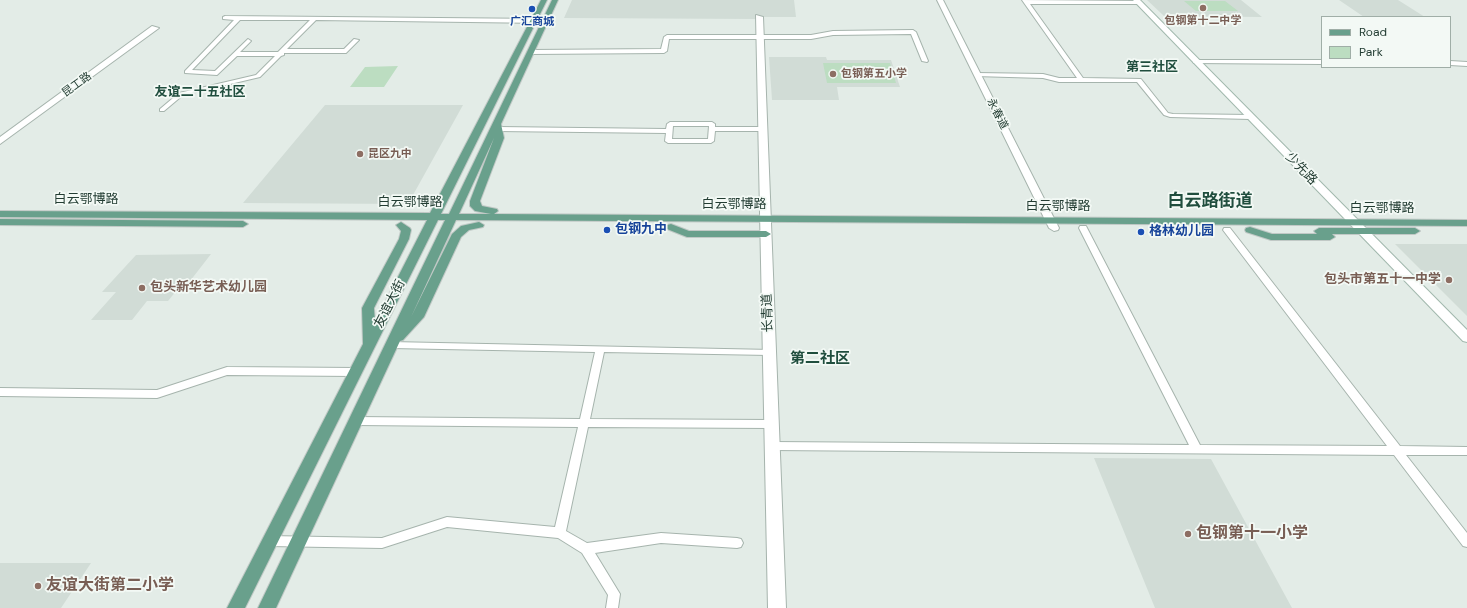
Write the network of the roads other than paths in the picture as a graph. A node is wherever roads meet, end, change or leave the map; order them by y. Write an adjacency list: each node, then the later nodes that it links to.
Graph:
1 (544, 0): 10 (main road, 友谊大街)
2 (940, 0): 24 (street, 永春道)
3 (559, 1): 11 (main road, 友谊大街)
4 (1025, 1): 5 (street); 25 (street)
5 (1136, 1): 20 (street, 少先路)
6 (759, 17): 13 (street, 长青道)
7 (226, 18): 8 (street)
8 (239, 18): 9 (street); 18 (street)
9 (314, 19): 10 (street); 16 (street)
10 (534, 21): 11 (street); 36 (main road, 友谊大街)
11 (545, 21): 17 (main road, 友谊大街)
12 (155, 28): 32 (street, 昆工路)
13 (759, 37): 17 (street); 19 (street); 30 (street, 长青道)
14 (356, 40): 16 (street)
15 (248, 41): 18 (street)
16 (283, 52): 18 (street); 26 (street)
17 (530, 52): 28 (main road, 友谊大街)
18 (236, 54)
19 (925, 61)
20 (1196, 62): 21 (street); 27 (street, 少先路)
21 (1321, 62)
22 (1451, 64): 23 (street)
23 (1467, 64)
24 (977, 75): 25 (street); 41 (street, 永春道)
25 (1082, 80): 27 (street)
26 (162, 110)
27 (1250, 117): 35 (street, 少先路)
28 (497, 126): 31 (street); 34 (main road); 37 (main road, 友谊大街)
29 (712, 129): 30 (street); 31 (street); 31 (street)
30 (762, 129): 39 (street, 长青道)
31 (670, 131)
32 (0, 141)
33 (0, 214): 36 (main road, 白云鄂博路)
34 (582, 218): 37 (main road, 白云鄂博路); 39 (main road, 白云鄂博路)
35 (1351, 220): 41 (main road, 白云鄂博路); 43 (main road, 白云鄂博路); 46 (street, 少先路)
36 (433, 221): 37 (main road, 白云鄂博路); 40 (main road, 白云鄂博路); 48 (main road, 友谊大街)
37 (450, 221): 42 (main road, 白云鄂博路); 49 (main road, 友谊大街)
38 (0, 222): 40 (main road, 白云鄂博路)
39 (765, 224): 41 (main road, 白云鄂博路); 41 (main road, 白云鄂博路); 42 (main road, 白云鄂博路); 51 (street, 长青道)
40 (401, 225): 48 (main road)
41 (1052, 225): 44 (main road, 白云鄂博路)
42 (479, 226): 49 (main road)
43 (1467, 226): 46 (main road, 白云鄂博路)
44 (1083, 228): 45 (main road, 白云鄂博路); 58 (street)
45 (1227, 230): 46 (main road, 白云鄂博路); 59 (street)
46 (1366, 234): 47 (street, 少先路)
47 (1467, 338)
48 (369, 345): 52 (main road, 友谊大街)
49 (391, 345): 50 (street); 54 (main road, 友谊大街)
50 (600, 349): 51 (street); 55 (street)
51 (769, 352): 56 (street, 长青道)
52 (356, 372): 53 (street); 62 (main road, 友谊大街)
53 (0, 392)
54 (356, 420): 55 (street); 63 (main road, 友谊大街)
55 (584, 422): 56 (street); 61 (street)
56 (771, 424): 57 (street, 长青道)
57 (772, 446): 58 (street); 70 (street, 长青道)
58 (1197, 449): 59 (street)
59 (1397, 451): 60 (street); 64 (street)
60 (1467, 451)
61 (560, 533): 63 (street); 66 (street)
62 (269, 541): 63 (street); 67 (main road, 友谊大街)
63 (299, 541): 68 (main road, 友谊大街)
64 (1467, 542)
65 (737, 543): 66 (street)
66 (586, 549): 69 (street)
67 (236, 608)
68 (267, 608)
69 (612, 608)
70 (777, 608)

